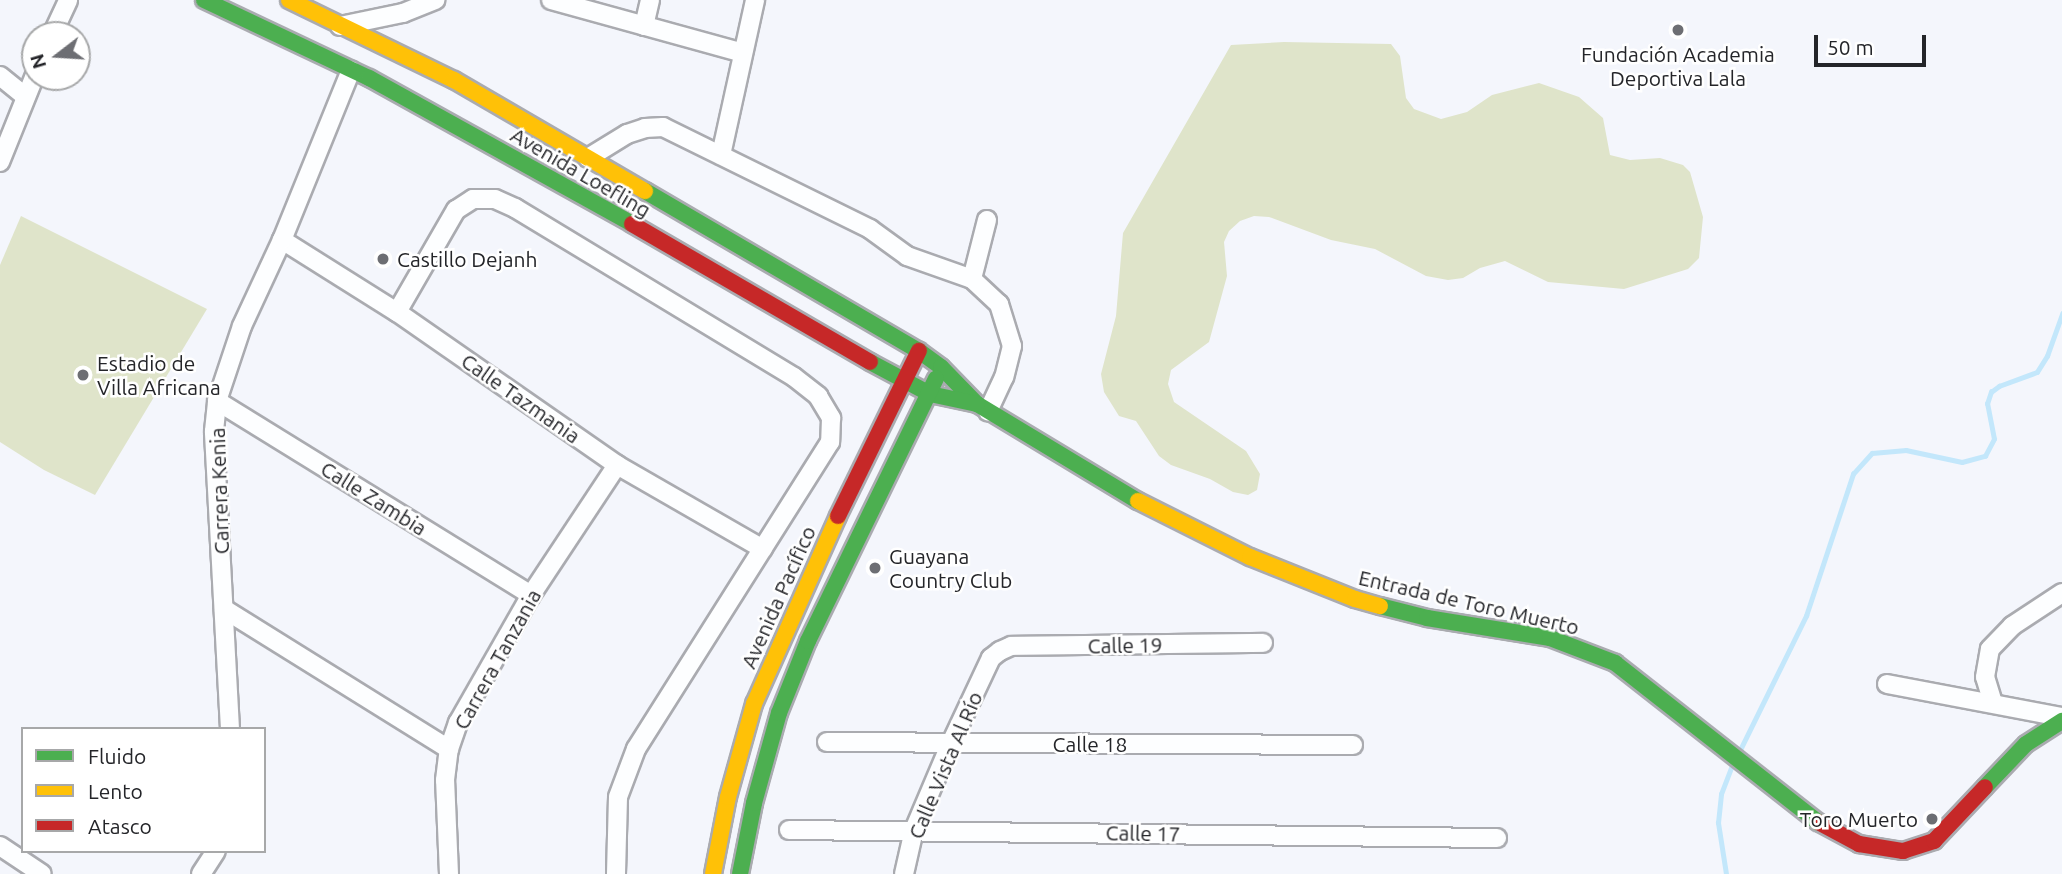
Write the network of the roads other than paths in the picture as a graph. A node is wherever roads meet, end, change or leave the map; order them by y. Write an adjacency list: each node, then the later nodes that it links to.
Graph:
1 (68, 0): 8 (street)
2 (204, 0): 12 (street, Avenida Loefling)
3 (289, 0): 9 (street, Avenida Loefling)
4 (436, 0): 9 (street)
5 (551, 0): 10 (street)
6 (650, 0): 10 (street)
7 (755, 0): 11 (street)
8 (58, 21)
9 (340, 26): 17 (street, Avenida Loefling)
10 (644, 26): 11 (street)
11 (743, 53): 16 (street)
12 (351, 70): 20 (street, Carrera Kenia); 25 (street, Avenida Loefling)
13 (0, 76): 15 (street)
14 (28, 91): 15 (street)
15 (26, 97): 18 (street)
16 (721, 155): 17 (street); 21 (street)
17 (589, 158): 23 (street, Avenida Loefling)
18 (0, 162)
19 (987, 220): 21 (street)
20 (282, 240): 22 (street, Calle Tazmania); 27 (street, Carrera Kenia)
21 (972, 279): 28 (street)
22 (397, 312): 29 (street, Calle Tazmania); 30 (street)
23 (919, 351): 24 (street, Avenida Loefling); 25 (street, Avenida Pacífico)
24 (941, 366): 26 (street); 28 (street, Entrada de Toro Muerto)
25 (904, 382): 26 (street, Avenida Loefling); 53 (street, Avenida Pacífico)
26 (930, 394): 28 (street, Entrada de Toro Muerto); 54 (street)
27 (218, 401): 32 (street, Calle Zambia); 33 (street, Carrera Kenia)
28 (983, 407): 38 (street, Entrada de Toro Muerto)
29 (617, 465): 30 (street, Calle Tazmania); 32 (street, Carrera Tanzania)
30 (763, 549): 52 (street)
31 (2062, 593): 37 (street)
32 (531, 595): 43 (street, Carrera Tanzania)
33 (224, 609): 39 (street, Carrera Kenia); 43 (street)
34 (1263, 643): 35 (street, Calle 19)
35 (991, 658): 41 (street, Calle Vista Al Río)
36 (1887, 684): 37 (street)
37 (1993, 703): 38 (street)
38 (2062, 719)
39 (230, 727)
40 (827, 742): 41 (street, Calle 18)
41 (951, 743): 42 (street, Calle 18); 45 (street, Calle Vista Al Río)
42 (1353, 746)
43 (449, 749): 51 (street, Carrera Tanzania)
44 (789, 830): 45 (street, Calle 17)
45 (914, 830): 46 (street, Calle 17); 55 (street, Calle Vista Al Río)
46 (1497, 838)
47 (1, 847): 49 (street)
48 (215, 853): 50 (street)
49 (42, 874)
50 (201, 874)
51 (449, 874)
52 (616, 874)
53 (713, 874)
54 (740, 874)
55 (904, 874)

